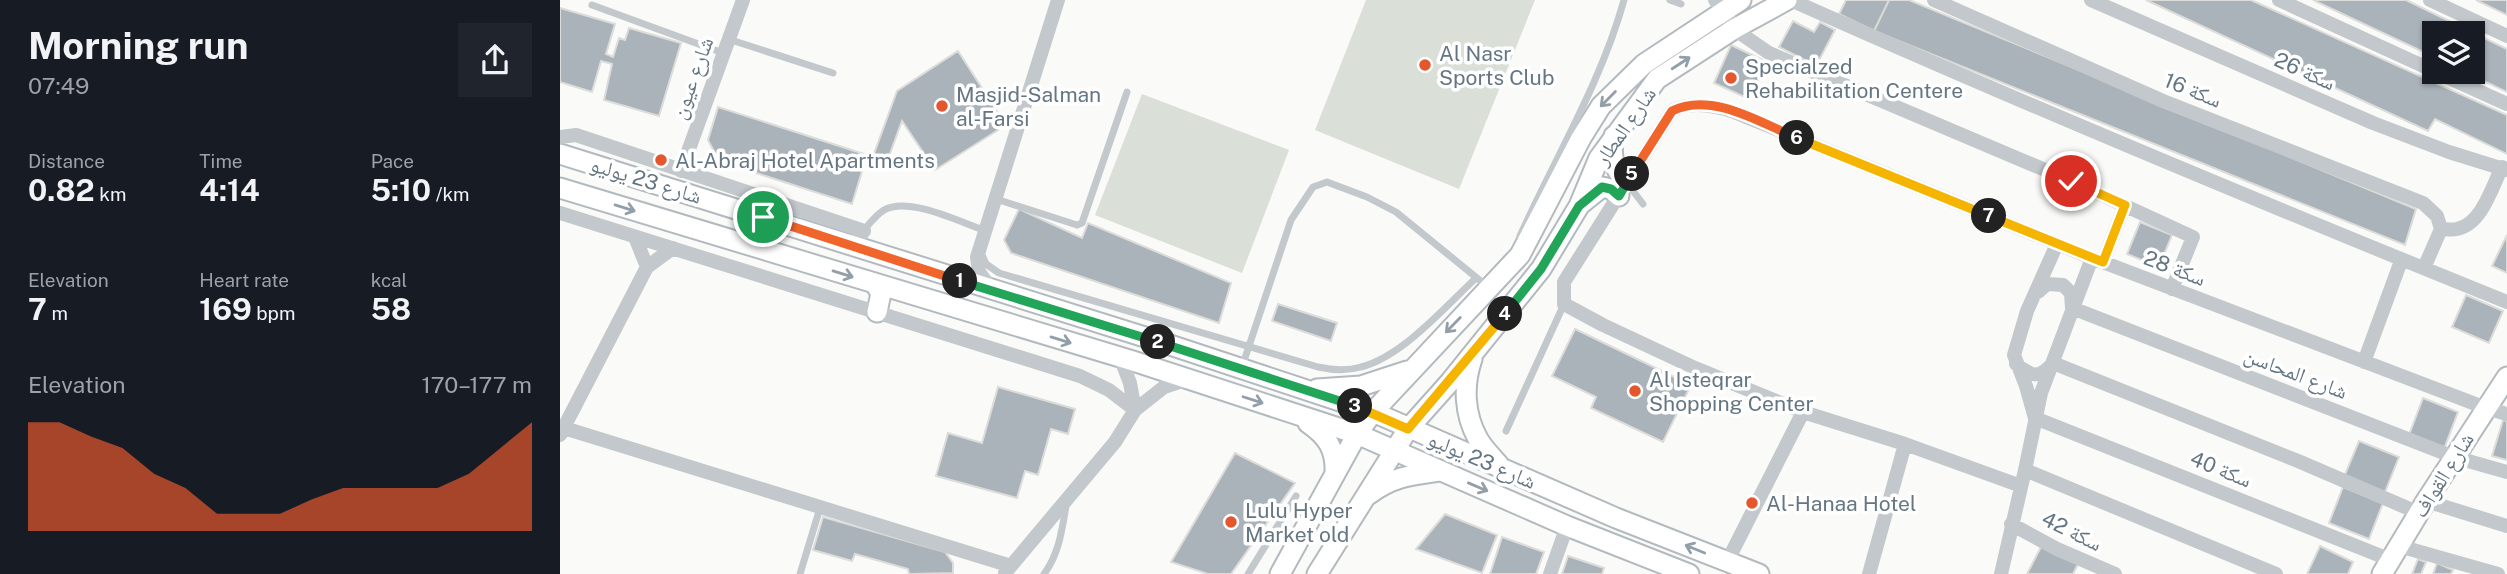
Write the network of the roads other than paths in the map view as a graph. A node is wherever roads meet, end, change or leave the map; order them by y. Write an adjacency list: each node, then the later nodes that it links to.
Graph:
1 (743, 0): 16 (street, شارع عيون)
2 (1058, 0): 29 (street)
3 (1624, 0): 45 (lane)
4 (1670, 0): 11 (lane)
5 (1741, 0): 13 (main road, شارع المطار)
6 (1789, 0): 14 (main road, شارع المطار); 42 (street)
7 (1934, 0): 34 (street, سكة 16)
8 (2091, 0): 25 (street, سكة 26)
9 (2278, 0): 17 (street)
10 (2430, 0): 15 (street)
11 (1681, 4)
12 (592, 5): 16 (lane)
13 (1720, 5): 14 (street); 45 (main road, شارع المطار, one-way to 45)
14 (1734, 29): 22 (main road, شارع المطار, one-way to 14); 31 (street)
15 (2507, 36)
16 (726, 46): 18 (lane); 26 (street, شارع عيون)
17 (2422, 65)
18 (833, 73)
19 (2463, 84): 21 (street)
20 (1127, 92): 29 (lane)
21 (2507, 104)
22 (1614, 136): 28 (main road); 32 (main road, شارع المطار)
23 (560, 137): 26 (street)
24 (560, 154): 37 (main road, شارع 23 يوليو)
25 (2504, 169): 34 (street)
26 (681, 171): 37 (street)
27 (560, 188): 48 (main road, شارع 23 يوليو, one-way to 48)
28 (1623, 189): 30 (lane); 32 (main road); 38 (street, سكة 28); 53 (street)
29 (996, 200): 35 (street)
30 (1643, 204)
31 (2125, 205): 41 (street); 49 (street)
32 (1579, 206): 57 (main road, شارع المطار)
33 (560, 213): 36 (street)
34 (2439, 222): 44 (street)
35 (986, 231): 37 (lane); 40 (street)
36 (635, 237): 39 (street); 43 (street)
37 (858, 238): 46 (main road, شارع 23 يوليو)
38 (2057, 244): 41 (street, سكة 28); 51 (street)
39 (673, 248): 43 (street); 55 (street)
40 (979, 253): 46 (street); 50 (street); 56 (lane)
41 (2097, 260): 49 (street, سكة 28); 54 (street)
42 (2402, 261): 44 (street); 59 (street)
43 (647, 267): 76 (street)
44 (2424, 268): 52 (street)
45 (1503, 272): 47 (main road, شارع المطار)
46 (947, 277): 50 (main road, شارع 23 يوليو)
47 (1482, 283): 56 (lane); 56 (lane); 63 (main road, شارع المطار, one-way to 63)
48 (875, 284): 55 (main road); 58 (main road, شارع 23 يوليو, one-way to 58)
49 (2172, 289): 59 (street, سكة 28)
50 (992, 290): 62 (main road, شارع 23 يوليو)
51 (2037, 292): 54 (street); 60 (street)
52 (2507, 302)
53 (1564, 304): 70 (street); 75 (lane)
54 (2072, 309): 61 (street); 80 (street, شارع المحاسن)
55 (877, 313): 68 (street)
56 (1249, 347): 62 (lane)
57 (1474, 352): 74 (main road, شارع المطار); 81 (main road)
58 (1120, 358): 65 (main road, شارع 23 يوليو); 68 (street)
59 (2364, 362): 67 (street, سكة 28)
60 (2015, 363): 61 (street); 73 (street)
61 (2053, 363): 73 (street); 91 (street)
62 (1241, 369): 66 (main road, شارع 23 يوليو)
63 (1411, 369): 66 (main road); 69 (main road, شارع المطار)
64 (2507, 377): 67 (main road, شارع القواف)
65 (1188, 379): 68 (street); 71 (main road, شارع 23 يوليو, one-way to 71)
66 (1305, 390): 69 (main road, شارع 23 يوليو)
67 (2486, 408): 72 (street, سكة 28); 80 (main road, شارع القواف)
68 (1135, 410): 89 (street)
69 (1373, 412): 74 (main road, شارع 23 يوليو); 77 (main road, شارع المطار)
70 (1803, 412): 78 (street); 96 (street)
71 (1296, 414): 77 (main road, شارع 23 يوليو); 85 (main road)
72 (2507, 414)
73 (2035, 418): 82 (street); 95 (street, سكة 40)
74 (1408, 429): 79 (main road, شارع المطار); 81 (main road, شارع 23 يوليو)
75 (1506, 431)
76 (562, 432): 90 (street)
77 (1357, 434): 79 (main road, شارع 23 يوليو); 85 (main road, شارع المطار)
78 (1905, 444): 86 (street); 106 (street)
79 (1393, 450): 83 (main road, شارع 23 يوليو); 88 (main road, شارع المطار)
80 (2454, 457): 84 (street, شارع المحاسن); 91 (main road, شارع القواف)
81 (1502, 468): 96 (main road, شارع 23 يوليو, one-way to 81)
82 (2025, 470): 86 (street); 109 (street)
83 (1441, 471): 88 (main road); 93 (main road, شارع 23 يوليو, one-way to 93)
84 (2507, 472)
85 (1335, 473): 102 (main road, شارع المطار)
86 (2021, 486): 92 (street)
87 (1296, 496): 101 (lane)
88 (1364, 498): 103 (main road, شارع المطار)
89 (1067, 502): 97 (street); 100 (lane)
90 (820, 507): 97 (street); 99 (lane)
91 (2422, 507): 94 (street); 95 (main road, شارع القواف)
92 (2011, 524): 107 (street); 108 (street, سكة 42)
93 (1567, 526): 98 (main road, شارع 23 يوليو); 104 (street)
94 (2507, 526)
95 (2391, 560): 110 (street, سكة 40)
96 (1727, 562): 105 (main road, شارع 23 يوليو)
97 (1007, 570)
98 (1685, 573)
99 (800, 574)
100 (1044, 574)
101 (1248, 574)
102 (1280, 574)
103 (1317, 574)
104 (1550, 574)
105 (1759, 574)
106 (1869, 574)
107 (2001, 574)
108 (2115, 574)
109 (2276, 574)
110 (2498, 574)

